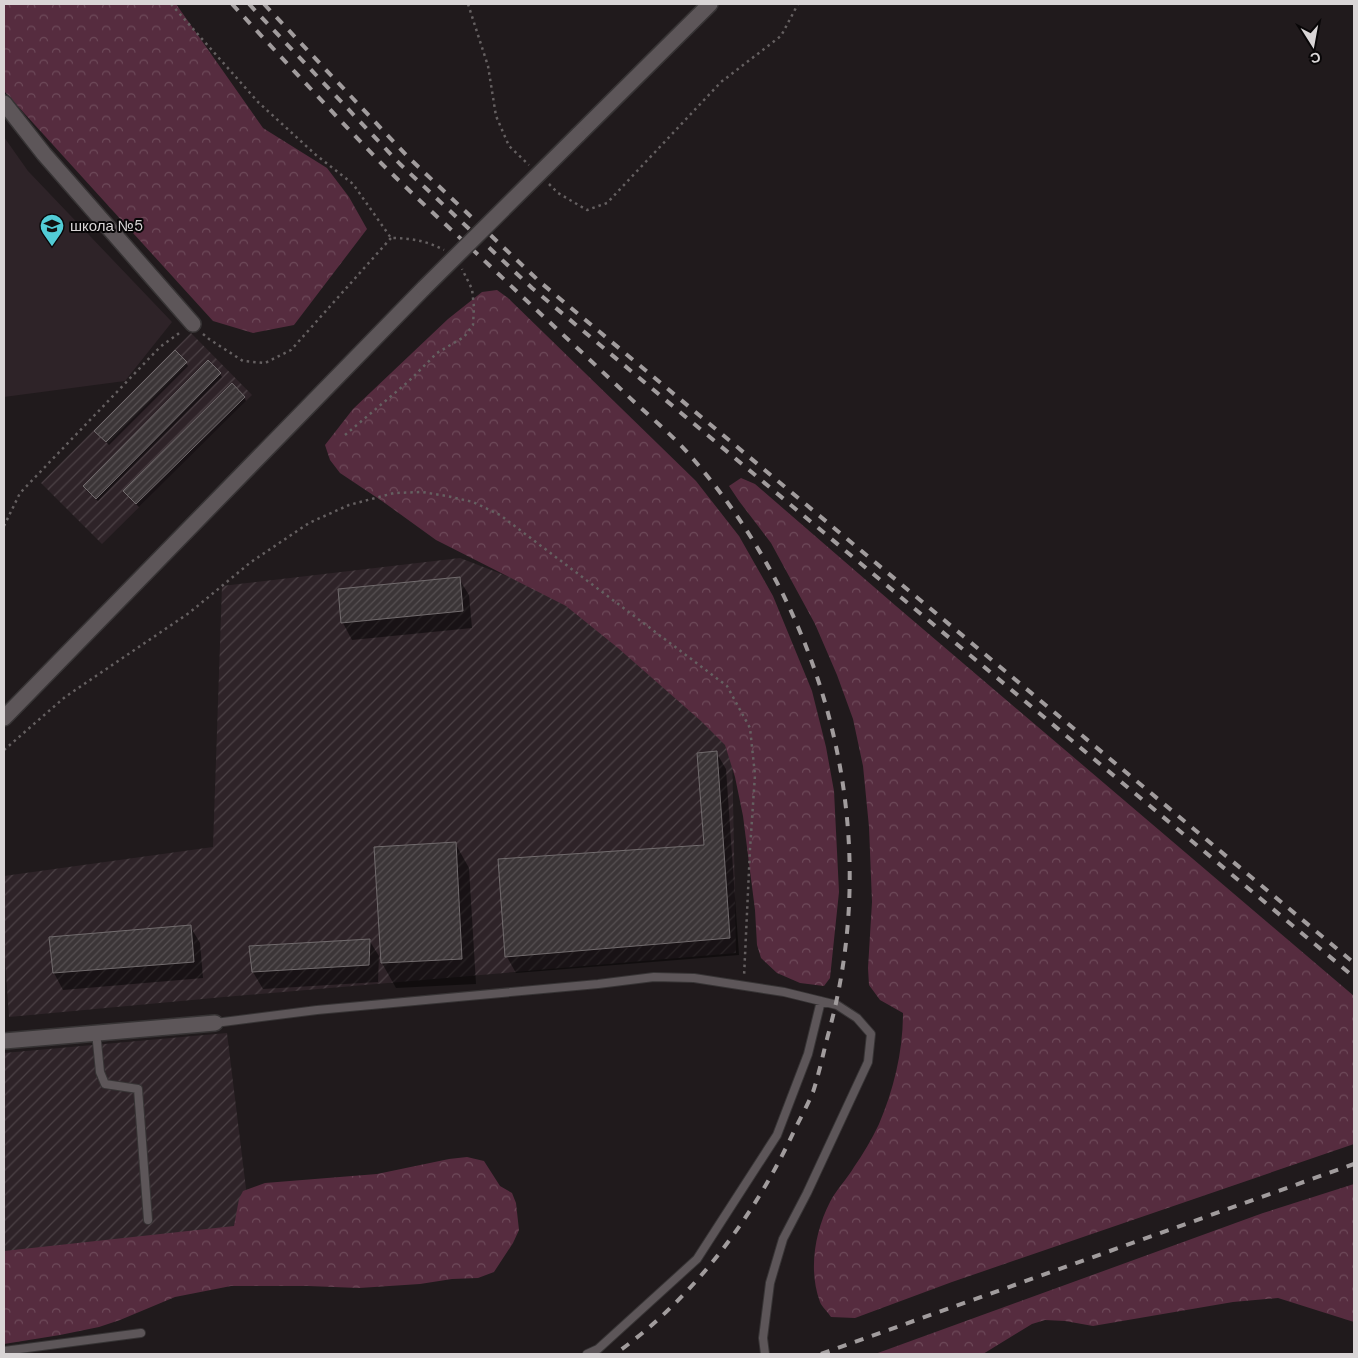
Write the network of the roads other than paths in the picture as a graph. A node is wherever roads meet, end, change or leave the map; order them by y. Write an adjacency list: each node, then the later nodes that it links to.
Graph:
1 (710, 4): 4 (main road, bridge)
2 (4, 103): 3 (main road)
3 (193, 324)
4 (4, 718)
5 (821, 1001): 6 (lane); 12 (lane); 13 (lane)
6 (215, 1023): 7 (main road)
7 (96, 1032): 8 (main road); 9 (lane)
8 (4, 1041)
9 (148, 1220)
10 (141, 1333): 11 (lane)
11 (4, 1351)
12 (587, 1354)
13 (765, 1354)

